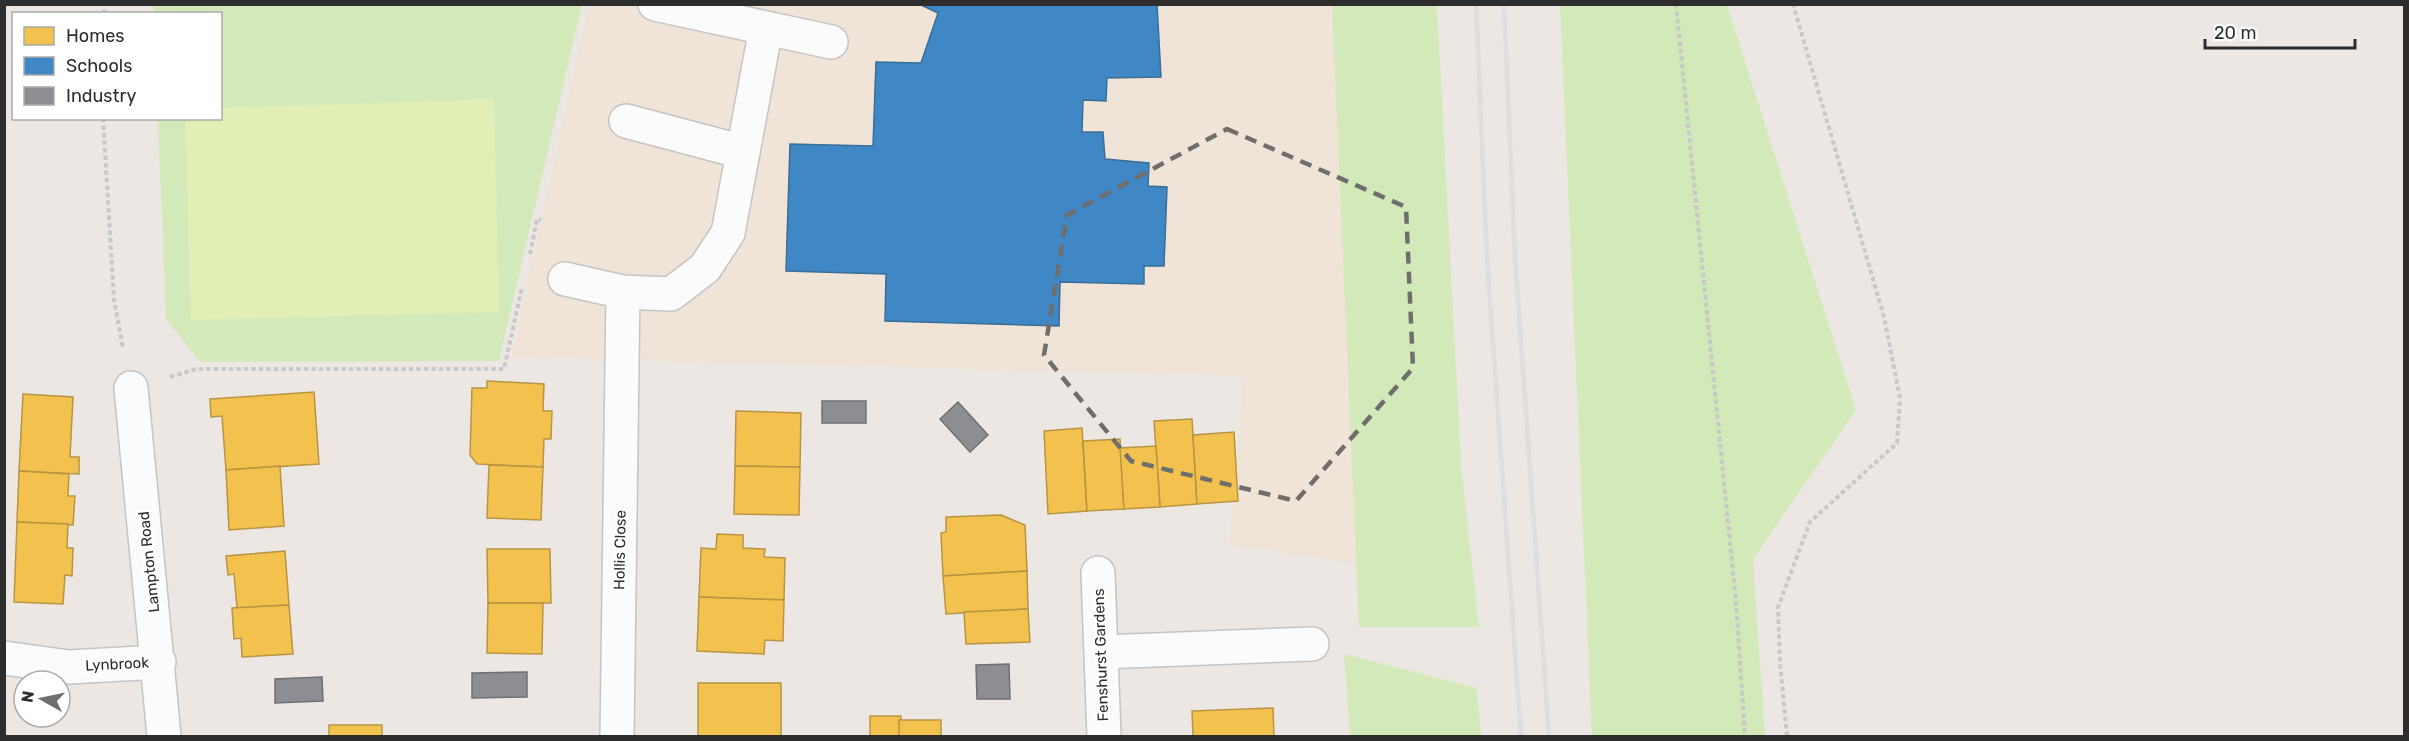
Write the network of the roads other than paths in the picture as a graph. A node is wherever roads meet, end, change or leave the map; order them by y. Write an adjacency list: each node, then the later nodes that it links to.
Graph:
1 (655, 4): 2 (street)
2 (766, 28): 3 (street); 5 (street)
3 (831, 42)
4 (626, 122): 5 (street)
5 (743, 152): 7 (street)
6 (565, 279): 7 (street)
7 (623, 292): 15 (street, Hollis Close)
8 (131, 388): 13 (street, Lampton Road)
9 (1098, 573): 11 (street, Fenshurst Gardens)
10 (1312, 644): 11 (street)
11 (1102, 652): 16 (street, Fenshurst Gardens)
12 (4, 658): 13 (street, Lynbrook)
13 (159, 662): 14 (street, Lampton Road)
14 (164, 736)
15 (617, 736)
16 (1104, 736)

